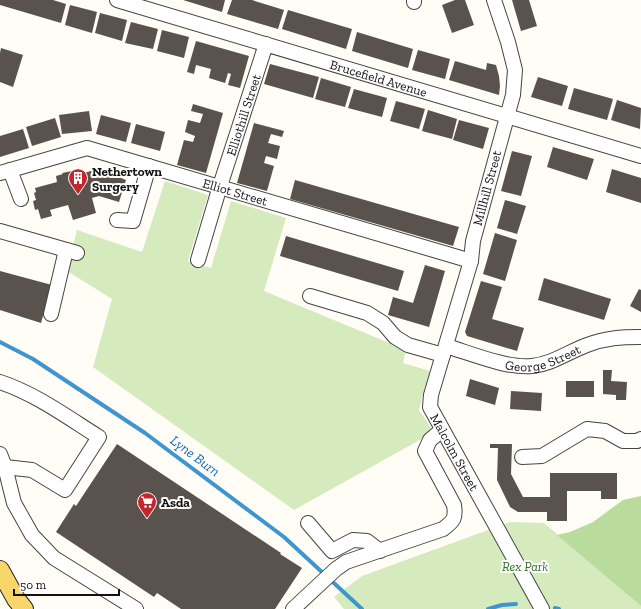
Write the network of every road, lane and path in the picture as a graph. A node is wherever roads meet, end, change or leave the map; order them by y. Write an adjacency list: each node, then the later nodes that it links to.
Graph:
1 (117, 0): 3 (street, Brucefield Avenue)
2 (494, 0): 4 (street, Millhill Street)
3 (266, 44): 4 (street, Brucefield Avenue); 8 (street, Elliothill Street)
4 (507, 116): 5 (street, Brucefield Avenue); 13 (street, Millhill Street)
5 (641, 156)
6 (150, 166): 7 (street, Elliot Street); 8 (street, Elliot Street); 10 (street)
7 (5, 172): 9 (street)
8 (220, 186): 12 (street, Elliothill Street); 13 (street, Elliot Street)
9 (21, 199)
10 (117, 220)
11 (0, 231): 15 (street)
12 (198, 260)
13 (471, 261): 17 (street, Malcolm Street)
14 (310, 296): 17 (street, George Street)
15 (51, 314)
16 (641, 337): 17 (street, George Street)
17 (444, 350): 19 (street, Malcolm Street)
18 (0, 382): 23 (street)
19 (442, 430): 25 (street); 30 (street, Malcolm Street)
20 (641, 439): 22 (street)
21 (0, 454): 23 (street)
22 (522, 457)
23 (5, 467): 28 (street)
24 (308, 523): 25 (street)
25 (380, 551): 29 (street)
26 (0, 570): 27 (main road)
27 (24, 609)
28 (136, 609)
29 (293, 609)
30 (542, 609)

